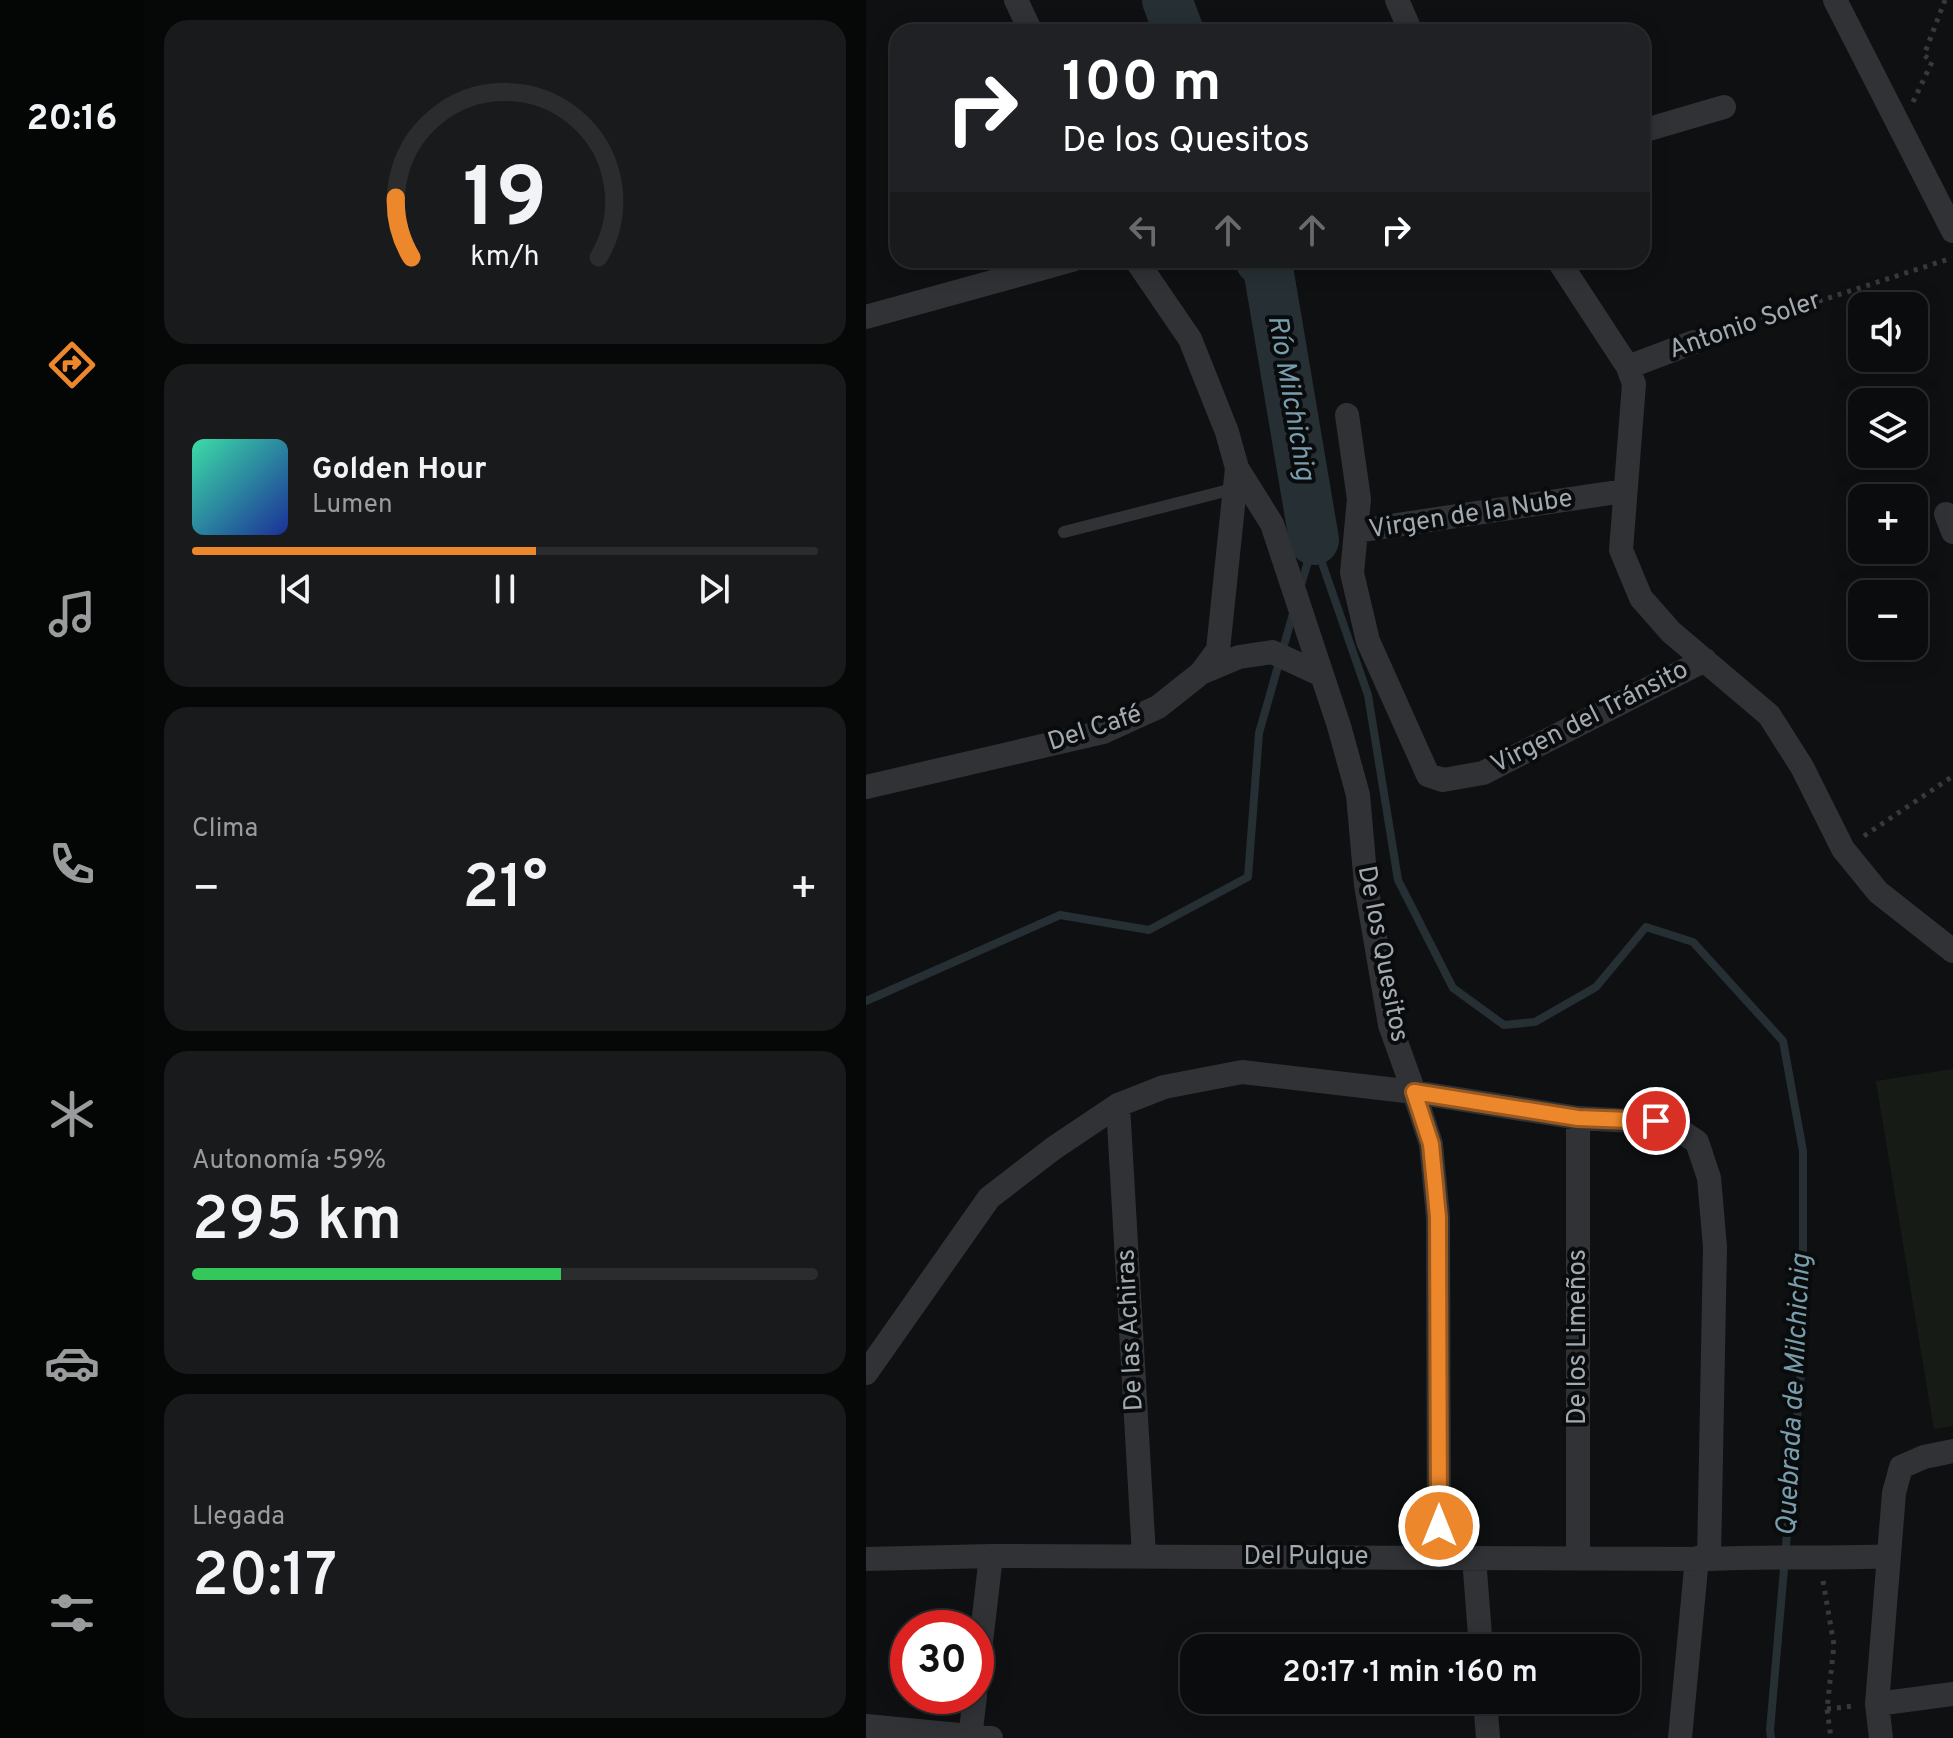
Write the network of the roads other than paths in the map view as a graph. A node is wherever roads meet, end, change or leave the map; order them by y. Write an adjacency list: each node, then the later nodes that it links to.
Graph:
1 (1016, 0): 4 (street)
2 (1397, 0): 5 (street)
3 (1835, 0): 8 (street)
4 (1027, 24)
5 (1408, 24)
6 (1724, 107): 7 (street)
7 (1650, 129)
8 (1953, 231)
9 (1043, 268): 12 (street)
10 (1141, 268): 16 (street, Del Café)
11 (1563, 268): 14 (street)
12 (866, 317)
13 (1694, 342): 14 (street, Antonio Soler)
14 (1628, 367): 17 (street)
15 (1347, 415): 18 (street)
16 (1235, 479): 19 (lane); 20 (street, Del Café); 22 (street, Del Café)
17 (1624, 491): 18 (street, Virgen de la Nube); 21 (street)
18 (1357, 531): 24 (street, Virgen de la Nube)
19 (1064, 532)
20 (1310, 640): 23 (street, De los Quesitos)
21 (1705, 660): 24 (street, Virgen del Tránsito); 26 (street)
22 (1201, 673): 23 (street); 25 (street, Del Café)
23 (1322, 675): 27 (street, De los Quesitos)
24 (1428, 775)
25 (866, 787)
26 (1953, 951)
27 (1414, 1092): 28 (street); 29 (street); 35 (street, De los Quesitos)
28 (1118, 1105): 30 (street); 33 (street, De las Achiras)
29 (1578, 1118): 36 (street, De los Limeños); 38 (street)
30 (866, 1373)
31 (1953, 1451): 34 (street)
32 (991, 1556): 33 (street, Del Pulque); 39 (street, Del Pulque); 40 (street)
33 (1144, 1556): 35 (street, Del Pulque)
34 (1889, 1556): 38 (street, Del Pulque); 43 (street)
35 (1439, 1557): 37 (street, Del Pulque)
36 (1578, 1557): 37 (street, Del Pulque); 38 (street, Del Pulque)
37 (1474, 1558): 41 (street)
38 (1703, 1558): 49 (street)
39 (866, 1559)
40 (985, 1610)
41 (1480, 1634)
42 (1953, 1694): 43 (street)
43 (1877, 1704): 50 (street)
44 (976, 1714): 47 (street)
45 (1486, 1714): 48 (street)
46 (866, 1726): 47 (street)
47 (977, 1737)
48 (1488, 1738)
49 (1680, 1738)
50 (1881, 1738)

